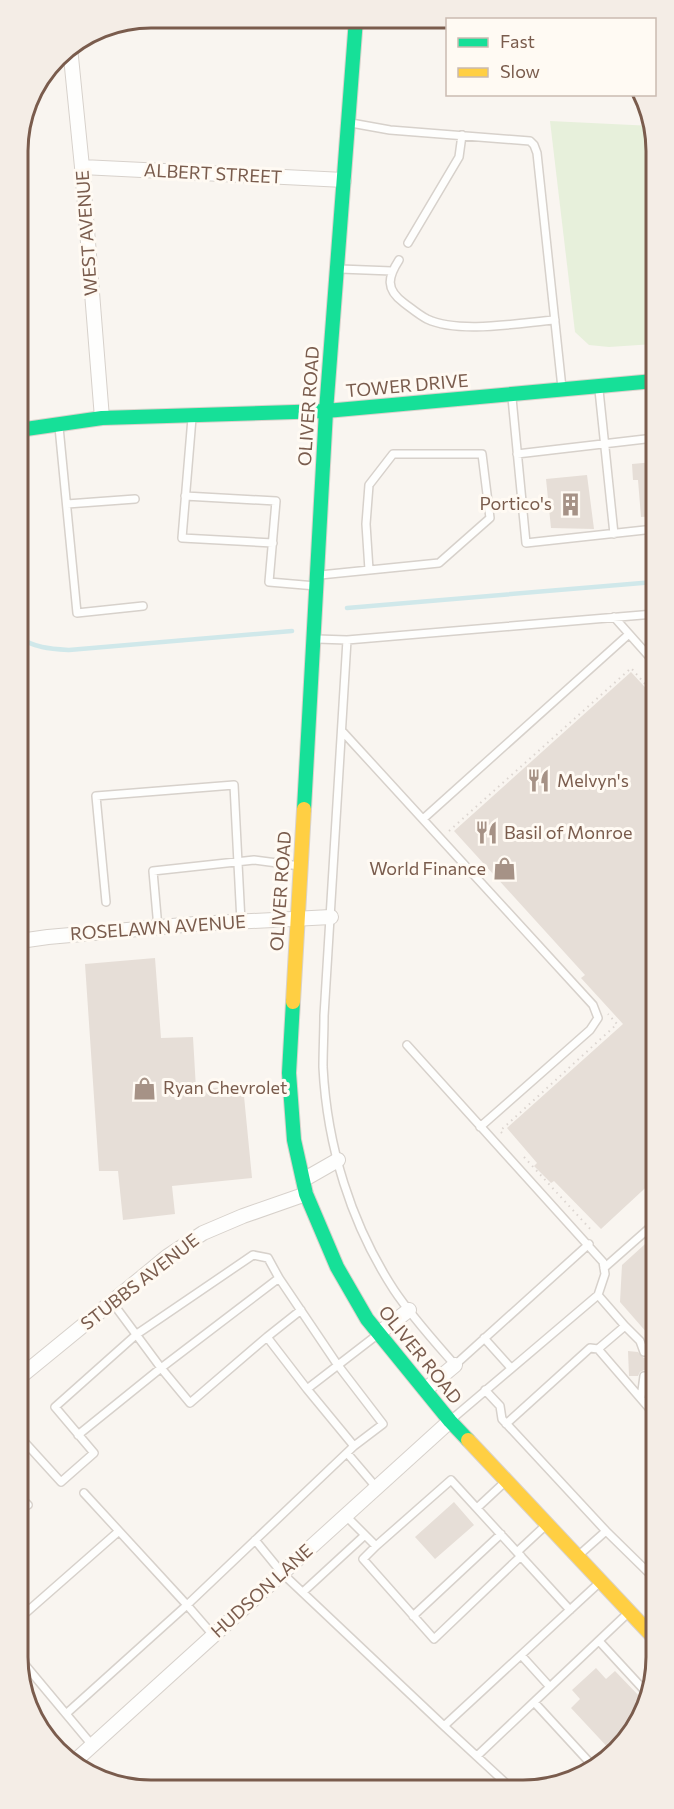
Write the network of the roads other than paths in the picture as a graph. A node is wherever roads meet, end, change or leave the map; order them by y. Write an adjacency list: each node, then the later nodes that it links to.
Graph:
1 (355, 28): 3 (street, OLIVER ROAD)
2 (71, 59): 5 (street, WEST AVENUE)
3 (349, 123): 4 (lane); 6 (street, OLIVER ROAD)
4 (462, 135): 7 (lane); 11 (lane)
5 (82, 167): 6 (street, ALBERT STREET); 18 (street, WEST AVENUE)
6 (344, 180): 9 (street, OLIVER ROAD)
7 (408, 243)
8 (399, 260): 10 (lane)
9 (337, 268): 10 (lane); 16 (street, OLIVER ROAD)
10 (392, 271): 11 (lane)
11 (555, 320): 14 (lane)
12 (646, 382): 13 (street, TOWER DRIVE)
13 (598, 387): 14 (street, TOWER DRIVE); 22 (lane)
14 (562, 391): 15 (street, TOWER DRIVE)
15 (512, 395): 16 (street, TOWER DRIVE); 23 (lane)
16 (326, 411): 17 (street, TOWER DRIVE); 31 (street, OLIVER ROAD)
17 (192, 415): 18 (street, TOWER DRIVE); 24 (lane)
18 (102, 418): 19 (street, TOWER DRIVE)
19 (59, 424): 20 (street, TOWER DRIVE); 26 (lane)
20 (29, 429)
21 (646, 439): 22 (lane)
22 (604, 444): 23 (lane); 28 (lane)
23 (518, 454): 28 (lane)
24 (186, 496): 29 (lane); 29 (lane)
25 (135, 499): 26 (lane)
26 (67, 504): 32 (lane)
27 (646, 531): 28 (lane)
28 (614, 534)
29 (273, 543): 31 (lane)
30 (369, 570): 30 (lane); 31 (lane)
31 (317, 581): 36 (street, OLIVER ROAD)
32 (143, 606)
33 (646, 615): 34 (lane)
34 (614, 617): 35 (lane); 37 (lane)
35 (629, 634): 38 (lane); 40 (lane)
36 (314, 639): 37 (lane); 42 (street, OLIVER ROAD)
37 (347, 640): 39 (lane)
38 (646, 653)
39 (342, 731): 40 (lane); 44 (lane)
40 (423, 819): 50 (lane)
41 (237, 862): 42 (lane); 43 (lane); 46 (lane); 47 (lane)
42 (301, 867): 45 (street, OLIVER ROAD)
43 (106, 902)
44 (331, 916): 45 (street, ROSELAWN AVENUE); 51 (lane)
45 (297, 918): 46 (street, ROSELAWN AVENUE); 52 (street, OLIVER ROAD)
46 (241, 921): 47 (street, ROSELAWN AVENUE)
47 (158, 928): 48 (street, ROSELAWN AVENUE)
48 (28, 940)
49 (407, 1045): 50 (lane)
50 (480, 1127): 55 (lane)
51 (338, 1160): 52 (street); 61 (lane)
52 (303, 1180): 53 (street, OLIVER ROAD)
53 (306, 1194): 59 (street, STUBBS AVENUE); 63 (street, OLIVER ROAD)
54 (645, 1232): 56 (lane)
55 (589, 1244): 56 (lane); 66 (lane)
56 (604, 1268): 58 (lane)
57 (279, 1278): 60 (lane); 64 (lane); 71 (lane)
58 (598, 1295): 62 (lane); 72 (lane)
59 (112, 1302): 64 (lane); 73 (street, STUBBS AVENUE)
60 (300, 1310): 65 (lane); 69 (lane)
61 (409, 1310): 63 (street); 70 (lane)
62 (625, 1326): 67 (lane); 68 (lane)
63 (379, 1333): 69 (lane); 76 (street, OLIVER ROAD)
64 (136, 1335): 71 (lane); 82 (lane)
65 (267, 1337): 71 (lane); 75 (lane)
66 (484, 1338): 70 (lane); 72 (lane)
67 (598, 1349): 78 (lane); 81 (lane)
68 (644, 1352)
69 (337, 1364): 75 (lane); 84 (lane)
70 (455, 1365): 76 (street)
71 (161, 1368): 82 (lane)
72 (511, 1368): 77 (lane)
73 (28, 1370)
74 (644, 1376): 78 (lane)
75 (307, 1389): 84 (lane)
76 (425, 1390): 80 (street, OLIVER ROAD)
77 (485, 1390): 80 (lane); 81 (lane)
78 (641, 1398): 79 (lane)
79 (645, 1403)
80 (450, 1420): 86 (street, OLIVER ROAD); 87 (street, HUDSON LANE)
81 (506, 1424): 93 (lane)
82 (78, 1435): 83 (lane)
83 (28, 1446)
84 (354, 1446): 85 (lane)
85 (347, 1453): 87 (lane); 96 (lane)
86 (506, 1480): 89 (lane); 91 (street, OLIVER ROAD)
87 (376, 1487): 90 (street, HUDSON LANE)
88 (84, 1493): 92 (lane)
89 (477, 1508): 94 (lane); 97 (lane)
90 (345, 1515): 95 (lane); 101 (street, HUDSON LANE)
91 (547, 1524): 98 (lane); 99 (street, OLIVER ROAD)
92 (118, 1531): 104 (lane); 106 (lane)
93 (606, 1531): 99 (lane); 100 (lane)
94 (501, 1534): 98 (lane); 108 (lane)
95 (365, 1535): 97 (lane); 103 (lane)
96 (255, 1540): 101 (lane); 104 (lane)
97 (376, 1546): 108 (lane)
98 (519, 1554): 105 (lane); 108 (lane)
99 (577, 1556): 102 (street, OLIVER ROAD)
100 (645, 1569)
101 (282, 1573): 103 (lane); 110 (street, HUDSON LANE)
102 (601, 1582): 105 (lane); 107 (street, OLIVER ROAD)
103 (303, 1592): 118 (lane)
104 (187, 1605): 110 (lane); 117 (lane)
105 (570, 1610): 112 (lane)
106 (28, 1611)
107 (630, 1612): 109 (street, OLIVER ROAD); 111 (lane)
108 (413, 1616)
109 (645, 1626)
110 (213, 1635): 119 (street, HUDSON LANE)
111 (599, 1641): 114 (lane); 115 (lane)
112 (521, 1656): 114 (lane); 118 (lane)
113 (30, 1670): 117 (lane)
114 (550, 1687): 116 (lane)
115 (641, 1687)
116 (534, 1702): 120 (lane); 122 (lane)
117 (67, 1713): 119 (lane)
118 (444, 1726): 120 (lane)
119 (92, 1746): 121 (street, HUDSON LANE)
120 (477, 1756): 123 (lane)
121 (79, 1757)
122 (588, 1761)
123 (502, 1780)

